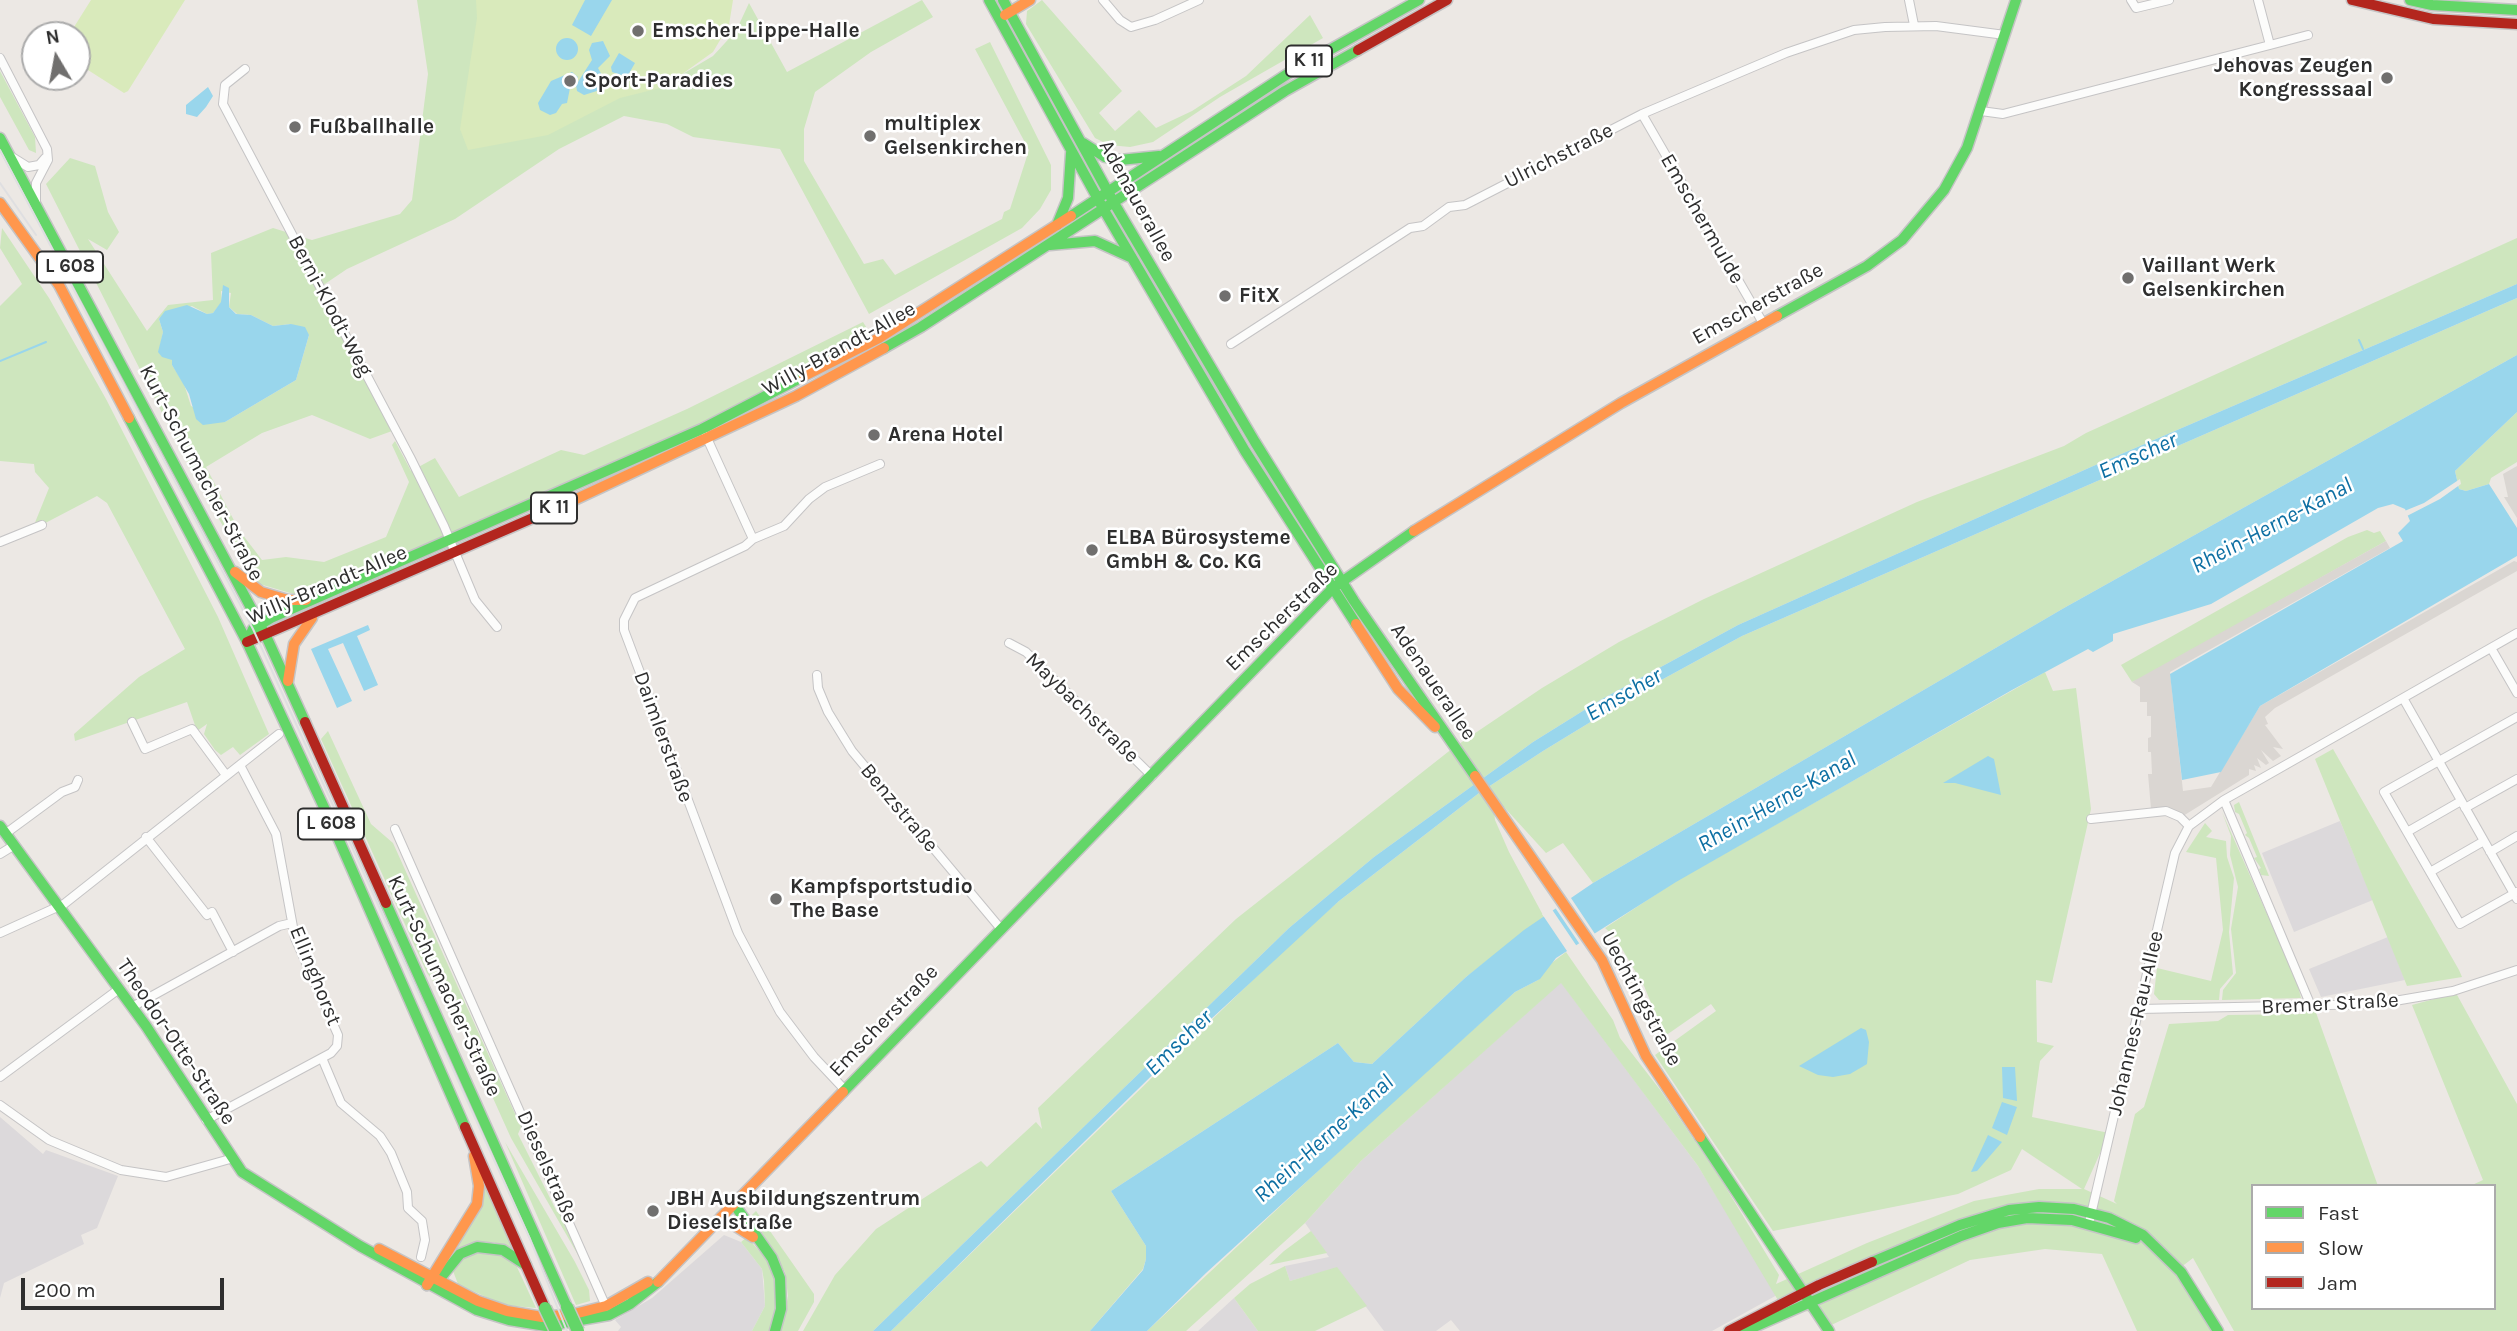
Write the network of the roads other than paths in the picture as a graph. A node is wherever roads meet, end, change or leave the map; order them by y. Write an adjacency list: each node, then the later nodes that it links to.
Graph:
1 (1030, 0): 13 (main road)
2 (1103, 0): 3 (street)
3 (1199, 0)
4 (1419, 0): 28 (main road, Willy-Brandt-Allee / K 11)
5 (1447, 0): 29 (main road, Willy-Brandt-Allee / K 11)
6 (1909, 0): 16 (street)
7 (2016, 0): 17 (main road, Emscherstraße)
8 (2131, 0): 9 (street)
9 (2169, 0)
10 (2258, 0): 19 (street)
11 (2351, 0): 15 (main road)
12 (2410, 0): 14 (main road)
13 (1002, 6): 25 (main road, Adenauerallee)
14 (2517, 10)
15 (2517, 24)
16 (1914, 25): 17 (street, Ulrichstraße); 23 (street, Ulrichstraße)
17 (2005, 35): 22 (main road, Emscherstraße)
18 (2308, 35): 19 (street)
19 (2270, 45): 22 (street)
20 (0, 58): 26 (street)
21 (245, 69): 42 (street, Berni-Klodt-Weg)
22 (1981, 111): 35 (main road, Emscherstraße)
23 (1642, 114): 35 (street, Emschermulde); 36 (street, Ulrichstraße)
24 (0, 138): 27 (main road, Kurt-Schumacher-Straße / L 608)
25 (1076, 147): 28 (main road); 29 (main road, Adenauerallee); 32 (main road)
26 (48, 154): 27 (street); 31 (street)
27 (9, 156): 31 (main road, Kurt-Schumacher-Straße / L 608)
28 (1159, 156): 29 (main road, Willy-Brandt-Allee / K 11)
29 (1106, 201): 32 (main road, Willy-Brandt-Allee / K 11); 33 (main road, Willy-Brandt-Allee / K 11); 34 (main road, Adenauerallee); 44 (main road, Adenauerallee)
30 (0, 203): 49 (main road, Kurt-Schumacher-Straße / L 608)
31 (37, 205): 43 (main road, Kurt-Schumacher-Straße / L 608)
32 (1057, 225): 37 (main road, Willy-Brandt-Allee / K 11)
33 (1050, 245): 34 (main road); 37 (main road, Willy-Brandt-Allee / K 11)
34 (1131, 258): 44 (main road, Adenauerallee)
35 (1763, 323): 44 (main road, Emscherstraße)
36 (1231, 344)
37 (705, 435): 40 (street); 42 (main road, Willy-Brandt-Allee / K 11)
38 (880, 464): 40 (street, Daimlerstraße)
39 (42, 525): 41 (street)
40 (752, 538): 93 (street, Daimlerstraße)
41 (0, 542)
42 (453, 545): 45 (main road, Willy-Brandt-Allee / K 11); 46 (street, Berni-Klodt-Weg)
43 (230, 568): 45 (main road); 47 (main road, Kurt-Schumacher-Straße / L 608)
44 (1338, 585): 60 (main road, Adenauerallee); 63 (main road, Emscherstraße)
45 (316, 605): 47 (main road, Willy-Brandt-Allee / K 11); 53 (main road)
46 (497, 627)
47 (263, 630): 49 (main road, Willy-Brandt-Allee / K 11); 53 (main road, Kurt-Schumacher-Straße / L 608)
48 (2517, 633): 51 (street, Johannes-Rau-Allee)
49 (247, 642): 96 (main road, Kurt-Schumacher-Straße / L 608)
50 (1009, 643): 63 (street, Maybachstraße)
51 (2491, 648): 54 (street); 55 (street, Johannes-Rau-Allee)
52 (817, 675): 83 (street, Benzstraße)
53 (288, 684): 109 (main road, Kurt-Schumacher-Straße / L 608, bridge)
54 (2517, 693)
55 (2403, 698): 59 (street); 66 (street, Johannes-Rau-Allee)
56 (2517, 717): 59 (street)
57 (132, 722): 62 (street)
58 (279, 734): 61 (street)
59 (2439, 761): 67 (street); 72 (street)
60 (1464, 763): 105 (main road, Uechtingstraße)
61 (240, 765): 62 (street); 82 (street, Ellinghorst)
62 (226, 775): 74 (street)
63 (1152, 775): 83 (main road, Emscherstraße)
64 (2517, 779): 67 (street)
65 (78, 780): 71 (street, Theodor-Otte-Straße)
66 (2224, 800): 69 (street, Johannes-Rau-Allee); 88 (street)
67 (2463, 804): 72 (street); 75 (street)
68 (2091, 819): 69 (street)
69 (2189, 826): 90 (street, Johannes-Rau-Allee)
70 (395, 829): 106 (street, Dieselstraße)
71 (2, 830): 76 (main road, Theodor-Otte-Straße)
72 (2407, 832): 79 (street)
73 (2517, 836): 77 (street)
74 (146, 837): 81 (street); 85 (street)
75 (2484, 841): 77 (street); 79 (street)
76 (13, 846): 78 (street); 81 (main road, Theodor-Otte-Straße)
77 (2490, 852): 80 (street)
78 (0, 854)
79 (2430, 872): 80 (street)
80 (2516, 894)
81 (58, 908): 84 (street); 87 (main road, Theodor-Otte-Straße)
82 (292, 923): 85 (street); 91 (street, Ellinghorst)
83 (1002, 929): 93 (main road, Emscherstraße)
84 (0, 933)
85 (233, 952): 89 (street)
86 (2517, 970): 88 (street, Bremer Straße)
87 (119, 989): 89 (main road, Theodor-Otte-Straße); 92 (street)
88 (2311, 1006): 90 (street, Bremer Straße)
89 (132, 1007): 95 (main road, Theodor-Otte-Straße)
90 (2140, 1009): 100 (street, Johannes-Rau-Allee)
91 (322, 1058): 95 (street, Ellinghorst); 102 (street)
92 (0, 1077)
93 (845, 1090): 98 (main road, Emscherstraße)
94 (0, 1105): 97 (street)
95 (206, 1120): 97 (main road, Theodor-Otte-Straße)
96 (473, 1145): 103 (main road, Kurt-Schumacher-Straße / L 608); 104 (main road, L 608)
97 (230, 1158): 104 (main road, Theodor-Otte-Straße)
98 (734, 1204): 99 (main road, Emscherstraße); 101 (main road)
99 (721, 1217): 101 (main road); 106 (main road, Emscherstraße)
100 (2090, 1218): 105 (main road); 114 (main road)
101 (760, 1241): 110 (main road)
102 (421, 1257)
103 (528, 1267): 104 (main road); 108 (main road, Kurt-Schumacher-Straße / L 608, bridge)
104 (432, 1281): 107 (main road, Theodor-Otte-Straße)
105 (1806, 1297): 111 (main road); 112 (main road); 113 (main road, Uechtingstraße)
106 (607, 1310): 107 (main road, Emscherstraße)
107 (525, 1323)
108 (556, 1331)
109 (578, 1331)
110 (775, 1331)
111 (1729, 1331)
112 (1745, 1331)
113 (1829, 1331)
114 (2218, 1331)

